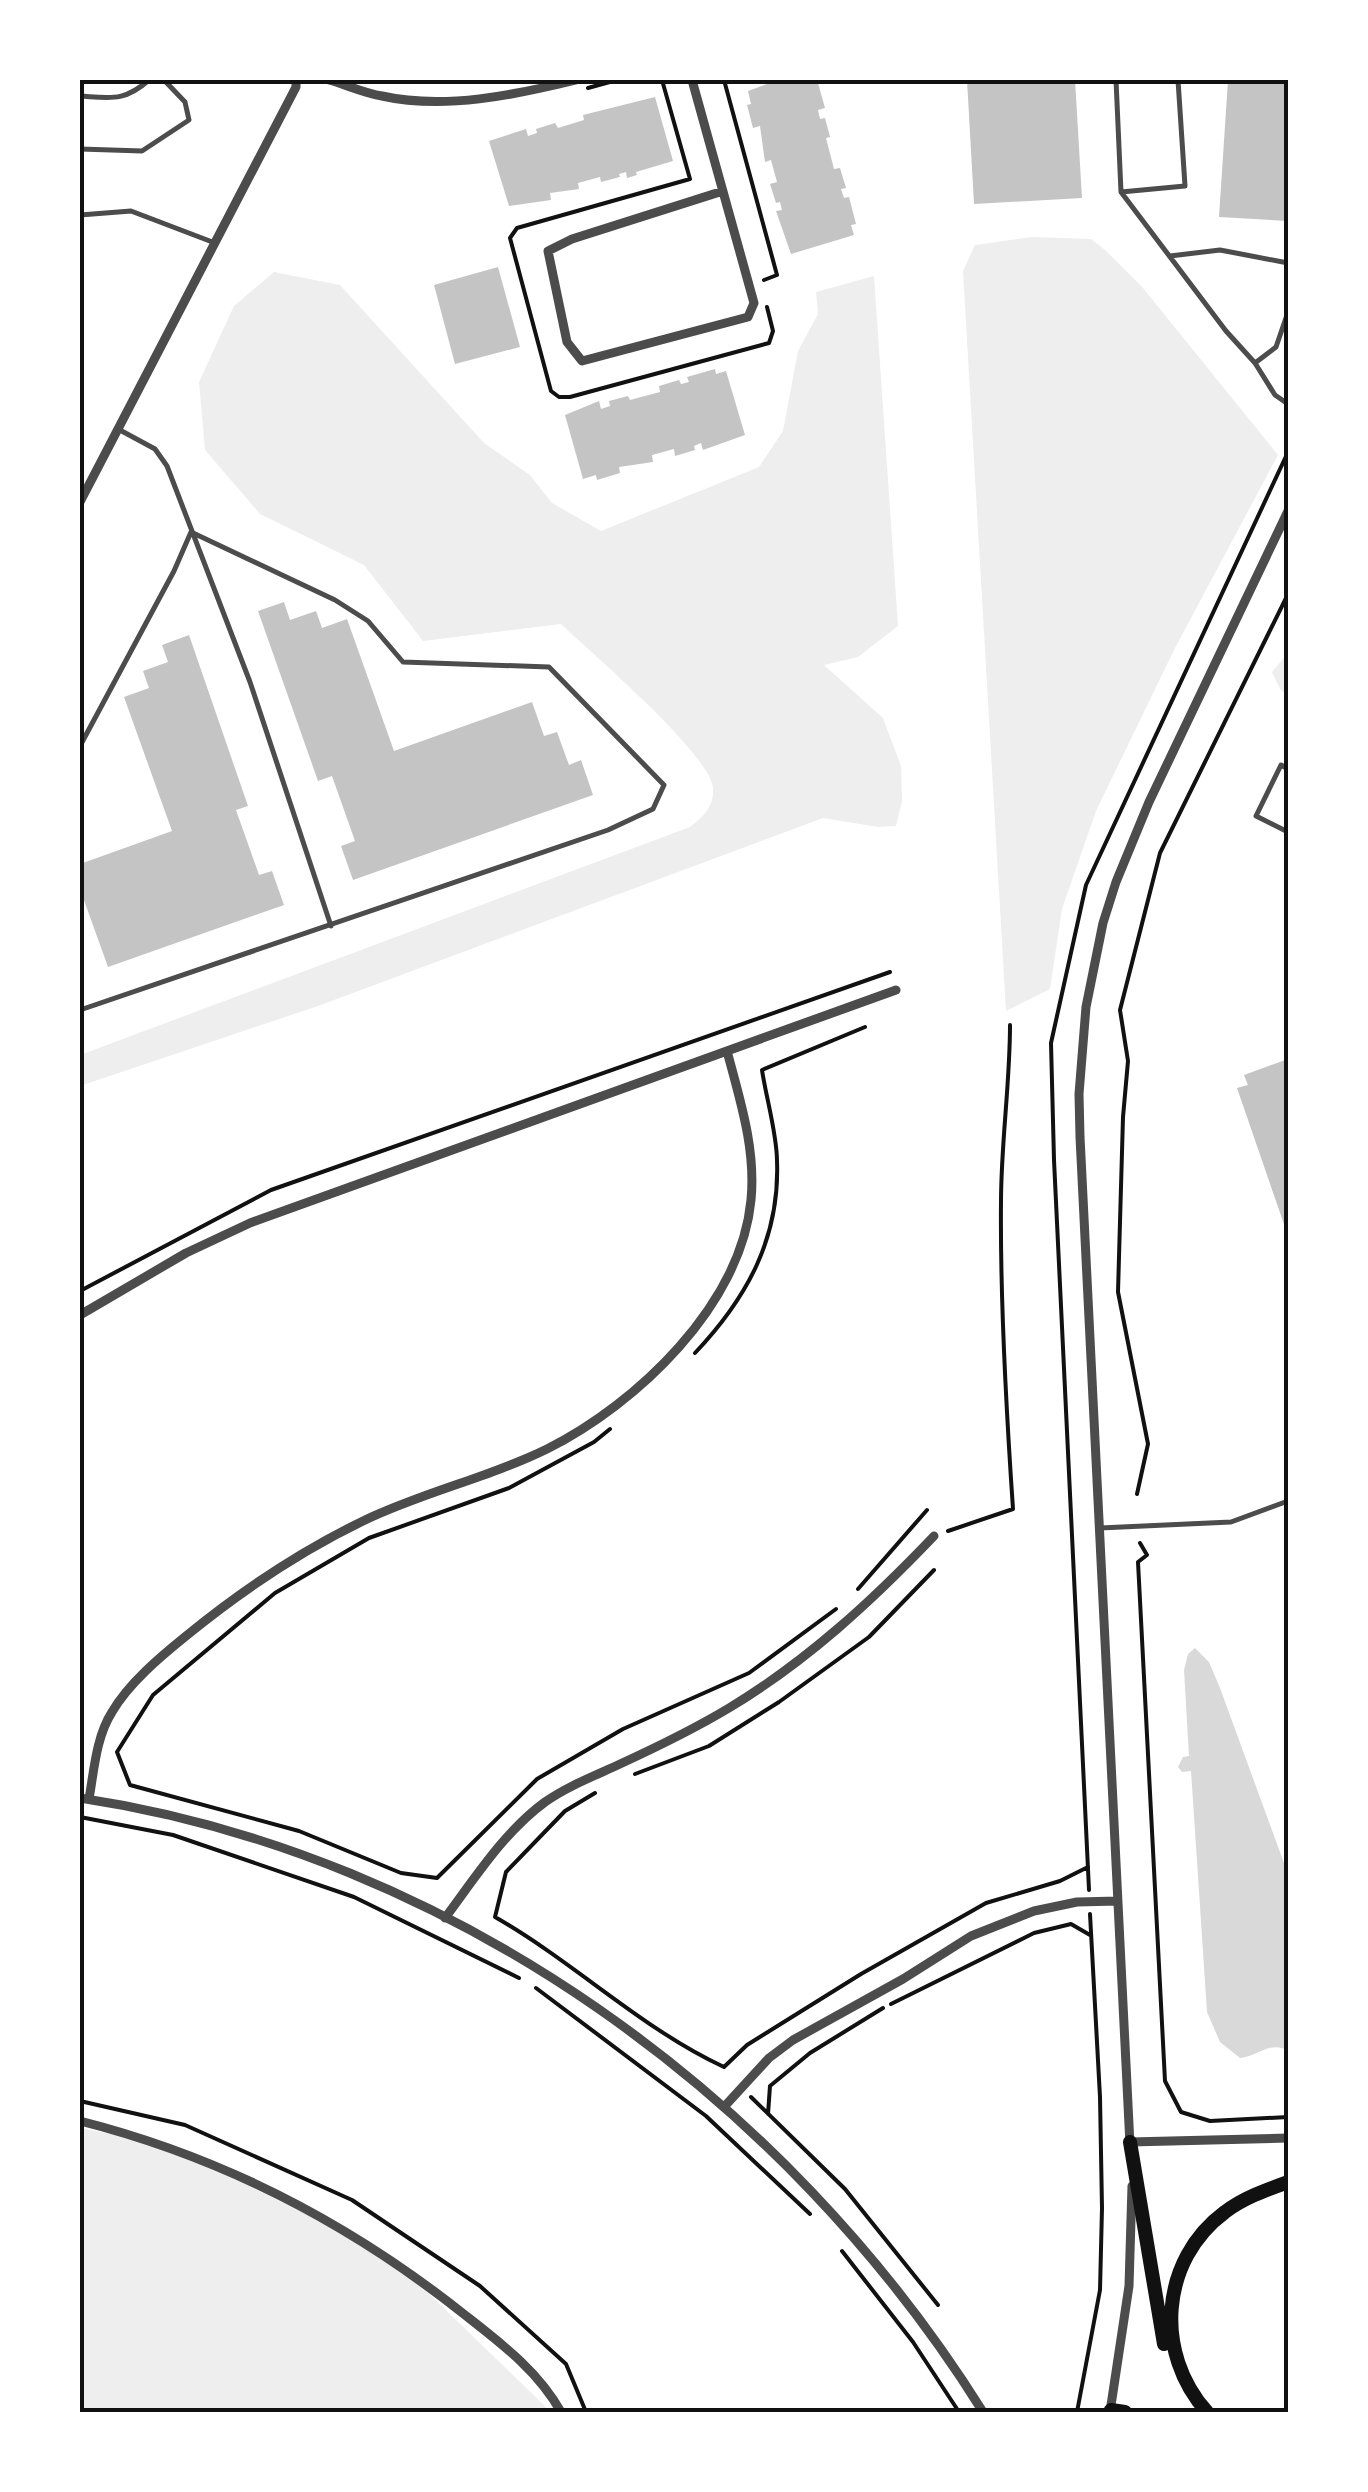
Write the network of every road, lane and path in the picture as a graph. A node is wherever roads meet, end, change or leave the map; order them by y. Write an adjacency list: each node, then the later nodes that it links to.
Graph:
1 (149, 80): 11 (lane)
2 (164, 80): 12 (lane)
3 (296, 80): 16 (street)
4 (329, 80): 5 (street)
5 (576, 80)
6 (662, 80): 20 (path)
7 (692, 80): 13 (street)
8 (724, 80): 19 (path)
9 (1116, 80): 14 (lane)
10 (1178, 80): 14 (lane)
11 (80, 96)
12 (80, 149)
13 (723, 192): 13 (street)
14 (1120, 192): 17 (lane)
15 (80, 215): 16 (lane)
16 (215, 243): 24 (street)
17 (1170, 256): 18 (lane); 22 (lane)
18 (1288, 263)
19 (762, 288)
20 (767, 306)
21 (1288, 312): 22 (lane)
22 (1255, 363): 23 (lane)
23 (1288, 404)
24 (118, 429): 25 (street); 27 (lane)
25 (80, 502)
26 (1288, 511): 46 (street)
27 (191, 532): 29 (lane); 32 (lane); 32 (lane)
28 (1288, 594): 43 (path)
29 (80, 746)
30 (1288, 770): 31 (lane)
31 (1288, 832)
32 (331, 926): 35 (lane)
33 (890, 972): 39 (path)
34 (896, 990): 38 (street)
35 (80, 1010)
36 (1010, 1025): 47 (path)
37 (865, 1027): 41 (path)
38 (727, 1051): 40 (street); 52 (street)
39 (80, 1291)
40 (80, 1315)
41 (686, 1362)
42 (622, 1419): 45 (path)
43 (1137, 1494)
44 (1288, 1501): 46 (lane)
45 (927, 1510)
46 (1100, 1528): 55 (street)
47 (934, 1536): 56 (street)
48 (1140, 1543): 62 (path)
49 (934, 1570): 50 (path)
50 (625, 1778)
51 (608, 1784): 58 (path)
52 (84, 1799): 56 (street)
53 (80, 1817): 67 (path)
54 (1088, 1867): 58 (path)
55 (1118, 1900): 59 (street); 65 (street)
56 (445, 1918): 60 (street)
57 (1090, 1936): 61 (path)
58 (724, 2068): 59 (path)
59 (742, 2087): 60 (street); 61 (path)
60 (724, 2106): 73 (street)
61 (768, 2114): 69 (path)
62 (1288, 2117)
63 (80, 2121): 71 (street)
64 (1288, 2138): 65 (street)
65 (1130, 2142): 70 (street); 74 (main road)
66 (1288, 2182): 74 (main road)
67 (820, 2223)
68 (832, 2238): 72 (path)
69 (938, 2305)
70 (1115, 2411)
71 (561, 2412)
72 (959, 2412)
73 (983, 2412)
74 (1205, 2412)

